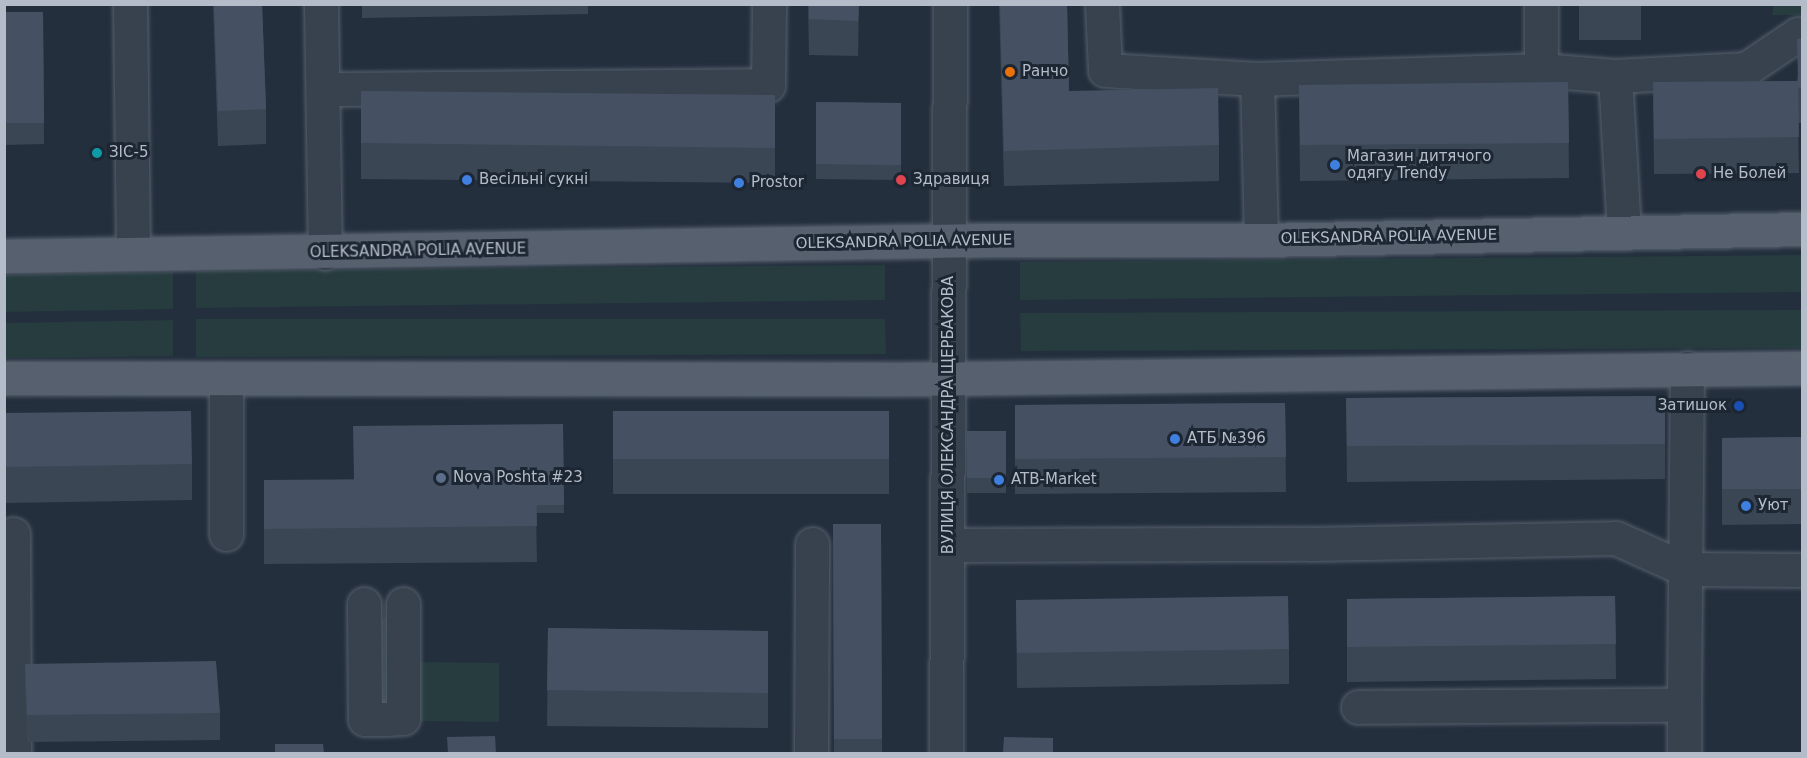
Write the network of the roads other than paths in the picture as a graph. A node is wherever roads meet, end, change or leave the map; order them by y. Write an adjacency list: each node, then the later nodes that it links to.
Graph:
1 (130, 4): 17 (street)
2 (321, 4): 11 (street)
3 (769, 4): 11 (street)
4 (950, 4): 15 (street, ВУЛИЦЯ ОЛЕКСАНДРА ЩЕРБАКОВА)
5 (1102, 4): 10 (street)
6 (1541, 4): 8 (street)
7 (1803, 34): 9 (street)
8 (1541, 70): 9 (street); 10 (street)
9 (1615, 76): 13 (street)
10 (1257, 79): 14 (street)
11 (324, 89): 16 (street)
12 (1803, 228): 13 (main road, OLEKSANDRA POLIA AVENUE)
13 (1624, 233): 14 (main road, OLEKSANDRA POLIA AVENUE)
14 (1262, 240): 15 (main road, OLEKSANDRA POLIA AVENUE)
15 (948, 241): 16 (main road, OLEKSANDRA POLIA AVENUE); 22 (street, ВУЛИЦЯ ОЛЕКСАНДРА ЩЕРБАКОВА)
16 (325, 253): 17 (main road, OLEKSANDRA POLIA AVENUE)
17 (133, 254): 18 (main road, OLEKSANDRA POLIA AVENUE)
18 (4, 256)
19 (1687, 368): 20 (main road); 22 (main road); 28 (street)
20 (1803, 368)
21 (4, 378): 23 (main road)
22 (950, 378): 23 (main road); 27 (street, ВУЛИЦЯ ОЛЕКСАНДРА ЩЕРБАКОВА)
23 (226, 380): 25 (street)
24 (13, 534): 34 (street)
25 (226, 534)
26 (812, 544): 35 (street)
27 (949, 545): 28 (street); 36 (street, ВУЛИЦЯ ОЛЕКСАНДРА ЩЕРБАКОВА)
28 (1685, 569): 29 (street); 32 (street)
29 (1803, 570)
30 (363, 604): 31 (street)
31 (403, 604)
32 (1684, 705): 33 (street); 37 (street)
33 (1358, 707)
34 (14, 753)
35 (811, 753)
36 (946, 753)
37 (1684, 753)

